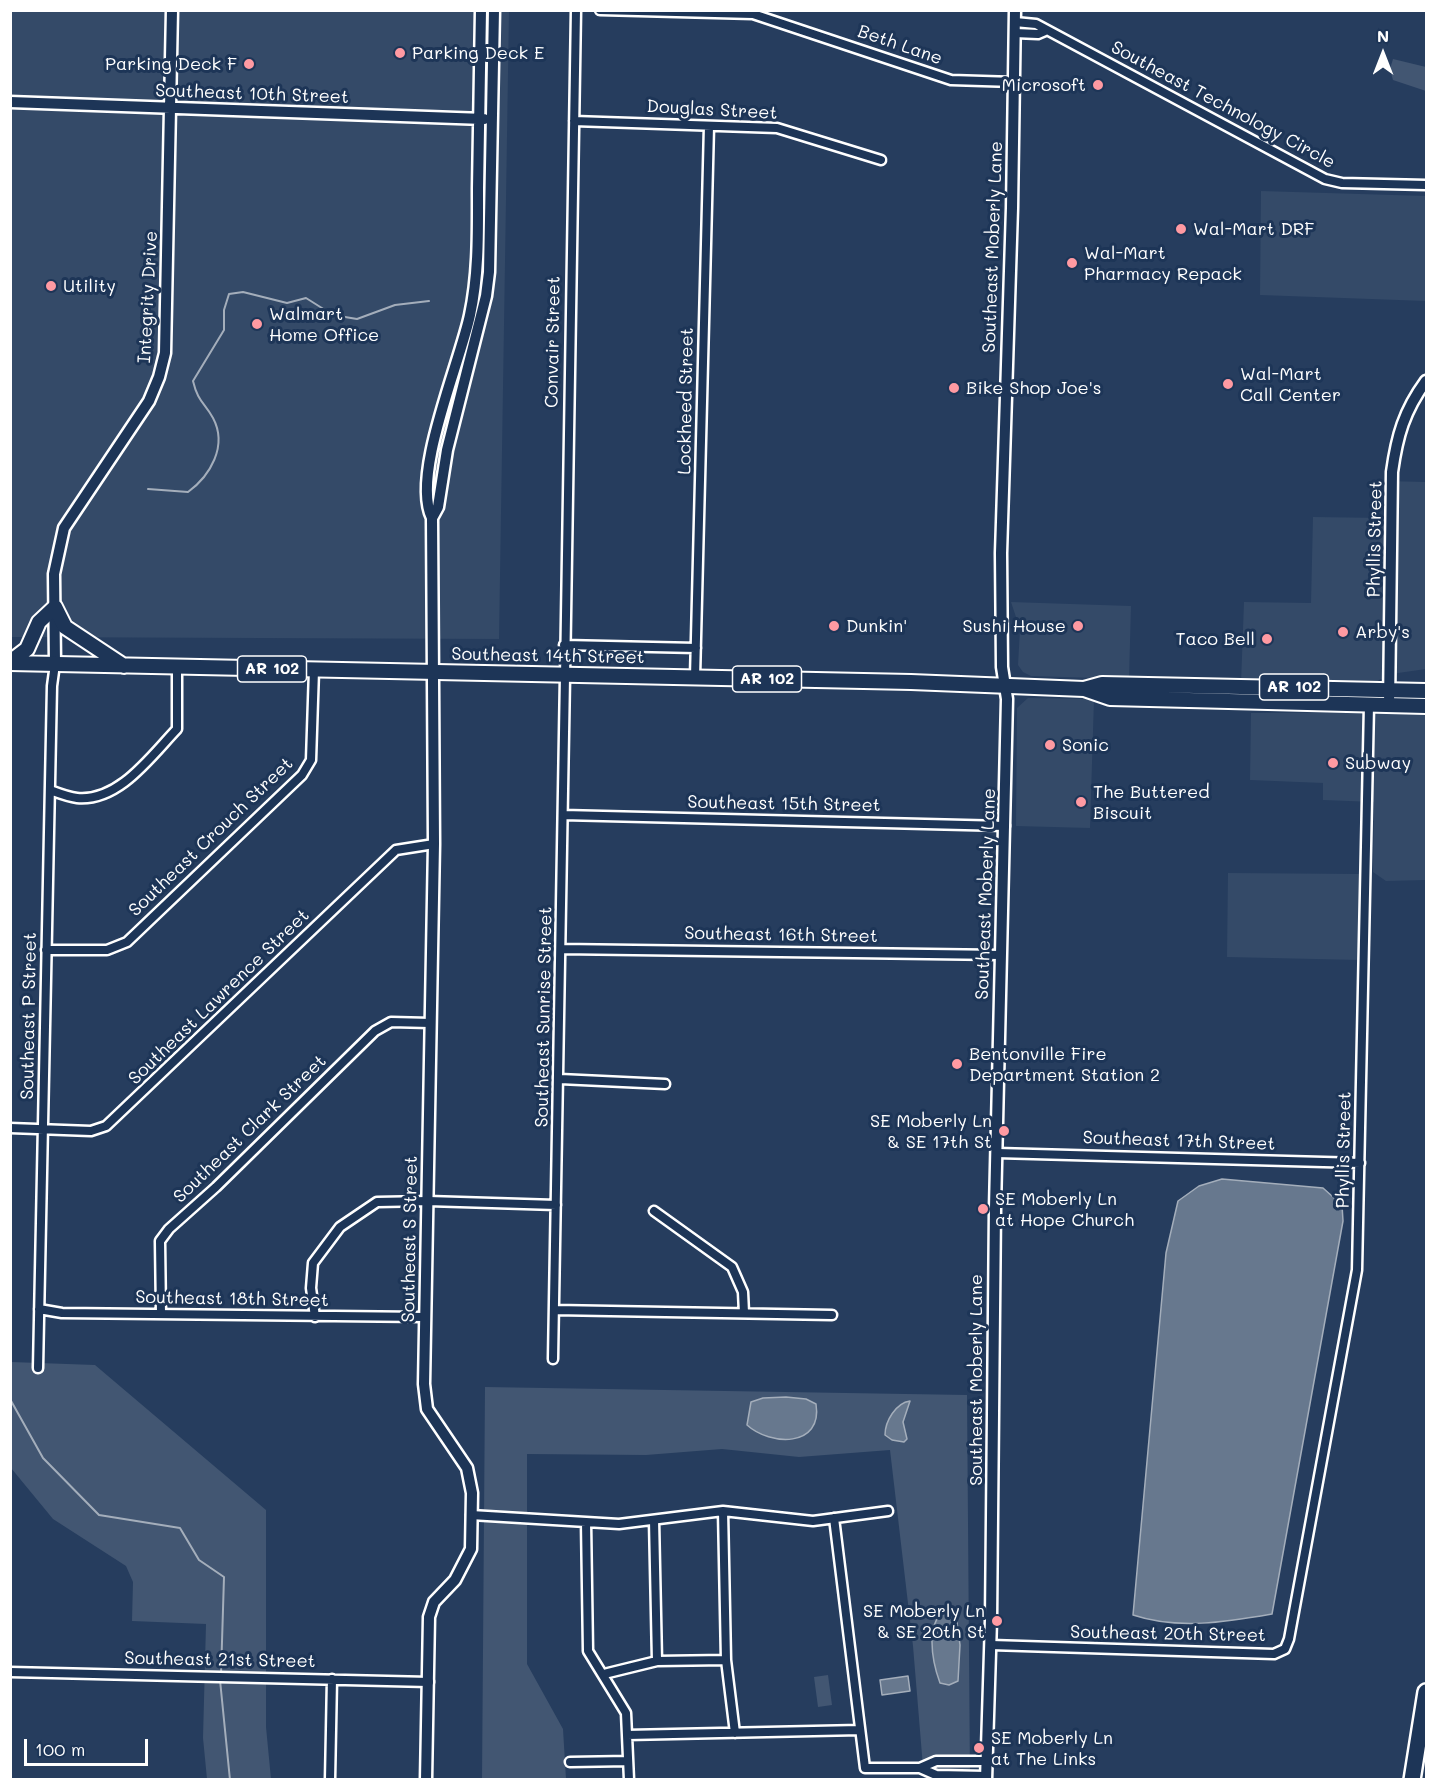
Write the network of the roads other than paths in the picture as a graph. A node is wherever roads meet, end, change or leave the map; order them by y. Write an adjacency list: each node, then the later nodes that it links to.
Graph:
1 (172, 10): 9 (street, Integrity Drive)
2 (481, 10): 10 (street)
3 (494, 10): 11 (street)
4 (576, 10): 12 (street, Convair Street)
5 (600, 10): 7 (street, Beth Lane)
6 (1015, 22): 7 (street, Southeast Moberly Lane); 15 (street, Southeast Technology Circle)
7 (1014, 82): 29 (street, Southeast Moberly Lane)
8 (10, 102): 9 (street, Southeast 10th Street)
9 (171, 108): 10 (street, Southeast 10th Street); 18 (street, Integrity Drive)
10 (479, 119): 11 (street, Southeast 10th Street); 17 (street)
11 (492, 119): 17 (street)
12 (574, 121): 13 (street, Douglas Street); 19 (street, Convair Street)
13 (709, 126): 14 (street, Douglas Street); 20 (street, Lockheed Street)
14 (881, 160)
15 (1426, 185)
16 (1426, 381): 31 (street, Phyllis Street)
17 (432, 518): 26 (street, Southeast S Street)
18 (55, 607): 21 (main road); 22 (street, Integrity Drive); 23 (main road)
19 (564, 645): 20 (street); 27 (street, Convair Street)
20 (696, 648): 28 (street, Lockheed Street)
21 (10, 663): 22 (main road, Southeast 14th Street / AR 102)
22 (56, 664): 23 (main road, Southeast 14th Street / AR 102); 36 (street, Southeast P Street)
23 (124, 666): 24 (main road, Southeast 14th Street / AR 102)
24 (177, 667): 25 (main road, Southeast 14th Street / AR 102); 36 (street)
25 (314, 670): 26 (main road, Southeast 14th Street / AR 102); 41 (street, Southeast Crouch Street)
26 (432, 672): 27 (main road, Southeast 14th Street / AR 102); 39 (street, Southeast S Street)
27 (563, 675): 28 (main road, Southeast 14th Street / AR 102); 37 (street, Southeast Sunrise Street)
28 (695, 677): 29 (main road, Southeast 14th Street / AR 102)
29 (1004, 686): 30 (main road, Southeast 14th Street / AR 102); 38 (street, Southeast Moberly Lane)
30 (1084, 688): 31 (main road, Southeast 14th Street / AR 102); 33 (main road, Southeast 14th Street / AR 102)
31 (1389, 690): 32 (main road, Southeast 14th Street / AR 102); 34 (street, Phyllis Street)
32 (1426, 691)
33 (1369, 705): 34 (main road, Southeast 14th Street / AR 102); 49 (street, Phyllis Street)
34 (1389, 705): 35 (main road, Southeast 14th Street / AR 102)
35 (1426, 706)
36 (50, 790): 41 (street, Southeast P Street)
37 (563, 815): 38 (street, Southeast 15th Street); 40 (street, Southeast Sunrise Street)
38 (1005, 826): 42 (street, Southeast Moberly Lane)
39 (434, 844): 43 (street, Southeast S Street); 47 (street, Southeast Lawrence Street)
40 (561, 949): 42 (street, Southeast 16th Street); 44 (street, Southeast Sunrise Street)
41 (46, 950): 47 (street, Southeast P Street)
42 (1001, 955): 48 (street, Southeast Moberly Lane)
43 (430, 1023): 50 (street, Southeast S Street); 56 (street, Southeast Clark Street)
44 (560, 1078): 45 (street); 51 (street, Southeast Sunrise Street)
45 (665, 1084)
46 (10, 1128): 47 (street, Southeast Lawrence Street)
47 (43, 1129): 53 (street, Southeast P Street)
48 (997, 1153): 49 (street, Southeast 17th Street); 69 (street, Southeast Moberly Lane)
49 (1360, 1163): 68 (street, Phyllis Street)
50 (428, 1201): 51 (street); 58 (street); 59 (street, Southeast S Street)
51 (556, 1205): 54 (street, Southeast Sunrise Street)
52 (654, 1211): 55 (street)
53 (39, 1309): 56 (street, Southeast 18th Street); 61 (street, Southeast P Street)
54 (555, 1310): 55 (street); 60 (street, Southeast Sunrise Street)
55 (744, 1313): 57 (street)
56 (161, 1314): 58 (street, Southeast 18th Street)
57 (832, 1315)
58 (315, 1317): 59 (street, Southeast 18th Street)
59 (425, 1317): 64 (street, Southeast S Street)
60 (554, 1359)
61 (38, 1368)
62 (723, 1511): 65 (street); 66 (street); 70 (street)
63 (888, 1511): 65 (street)
64 (471, 1515): 67 (street); 75 (street, Southeast S Street)
65 (834, 1518): 77 (street)
66 (654, 1520): 67 (street); 71 (street)
67 (586, 1522): 73 (street)
68 (1299, 1591): 69 (street, Southeast 20th Street)
69 (991, 1645): 81 (street, Southeast Moberly Lane)
70 (726, 1660): 71 (street); 78 (street)
71 (657, 1661): 73 (street)
72 (10, 1672): 74 (street, Southeast 21st Street)
73 (604, 1674): 79 (street)
74 (332, 1679): 75 (street, Southeast 21st Street); 85 (street)
75 (429, 1682): 86 (street, Southeast S Street)
76 (1426, 1692): 88 (highway)
77 (860, 1731): 78 (street); 83 (street)
78 (735, 1733): 79 (street)
79 (627, 1735): 80 (street)
80 (628, 1761): 82 (street); 87 (street)
81 (987, 1761): 83 (street); 84 (street, Southeast Moberly Lane)
82 (570, 1762)
83 (920, 1768): 84 (street)
84 (986, 1778)
85 (330, 1779)
86 (426, 1779)
87 (629, 1779)
88 (1412, 1779)

